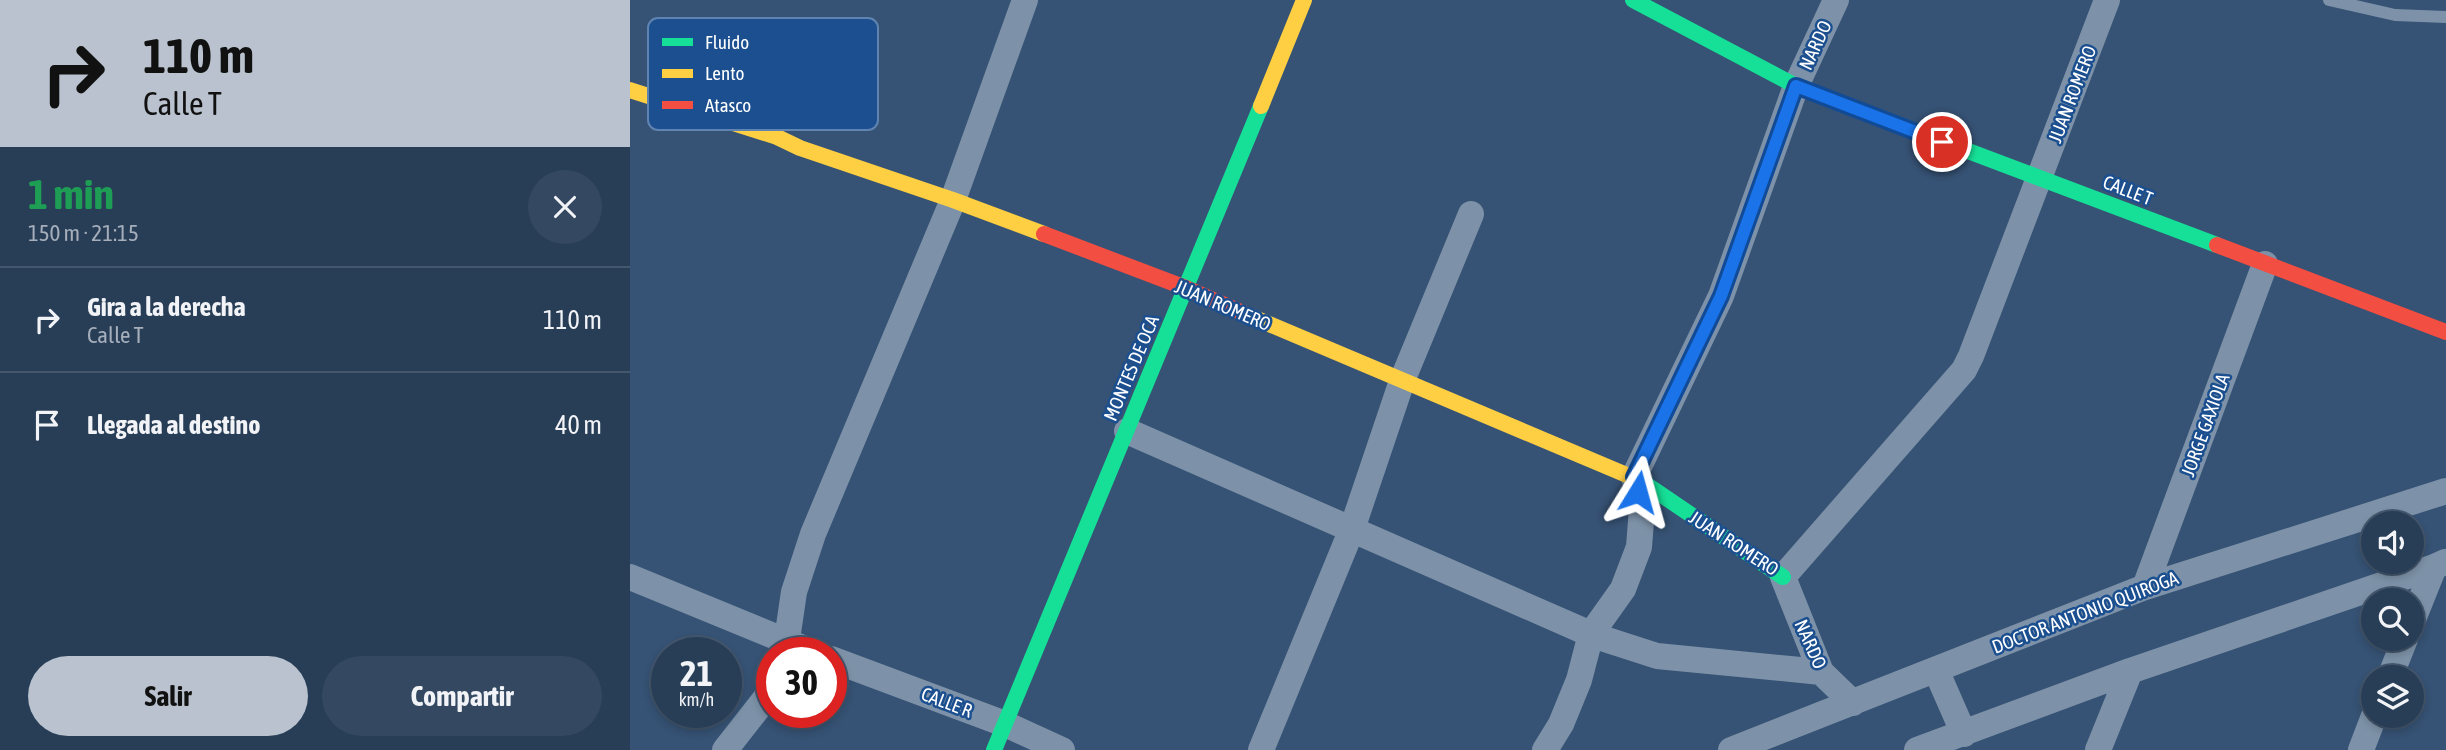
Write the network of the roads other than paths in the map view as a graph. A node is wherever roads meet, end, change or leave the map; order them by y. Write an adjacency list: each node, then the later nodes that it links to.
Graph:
1 (1025, 0): 13 (street)
2 (1304, 0): 16 (street, MONTES DE OCA)
3 (1633, 0): 8 (street, CALLE T)
4 (1836, 0): 8 (street, NARDO)
5 (2107, 0): 12 (street, JUAN ROMERO)
6 (2329, 0): 7 (lane)
7 (2446, 18)
8 (1796, 86): 12 (street, CALLE T); 20 (street, NARDO)
9 (630, 90): 10 (street, JUAN ROMERO)
10 (648, 96)
11 (755, 130): 13 (street, JUAN ROMERO)
12 (2040, 179): 15 (street, CALLE T); 25 (street, JUAN ROMERO)
13 (953, 200): 16 (street, JUAN ROMERO); 30 (street)
14 (1471, 214): 18 (street)
15 (2265, 264): 17 (street, CALLE T); 26 (street, JORGE GAXIOLA)
16 (1186, 288): 18 (street, JUAN ROMERO); 19 (street, MONTES DE OCA)
17 (2446, 332)
18 (1402, 381): 20 (street, JUAN ROMERO); 22 (street)
19 (1127, 431): 22 (street); 37 (street, MONTES DE OCA)
20 (1634, 477): 25 (street, JUAN ROMERO); 28 (street)
21 (2446, 491): 26 (street, DOCTOR ANTONIO QUIROGA)
22 (1352, 529): 28 (street); 43 (street)
23 (2440, 564): 27 (street); 33 (street)
24 (630, 577): 29 (street)
25 (1783, 577): 34 (street, NARDO)
26 (2145, 587): 32 (street, DOCTOR ANTONIO QUIROGA)
27 (2424, 597)
28 (1591, 634): 34 (street); 44 (street)
29 (763, 637)
30 (788, 637)
31 (847, 665): 37 (street, CALLE R)
32 (1936, 670): 35 (street, DOCTOR ANTONIO QUIROGA); 39 (street)
33 (2130, 671): 39 (street); 47 (street)
34 (1821, 672): 35 (street, NARDO)
35 (1853, 703): 45 (street, DOCTOR ANTONIO QUIROGA)
36 (756, 710): 40 (street)
37 (1005, 724): 41 (street, MONTES DE OCA); 42 (street, CALLE R)
38 (2369, 728): 48 (street)
39 (1964, 734): 46 (street)
40 (725, 750)
41 (994, 750)
42 (1062, 750)
43 (1261, 750)
44 (1545, 750)
45 (1731, 750)
46 (1917, 750)
47 (2098, 750)
48 (2361, 750)

